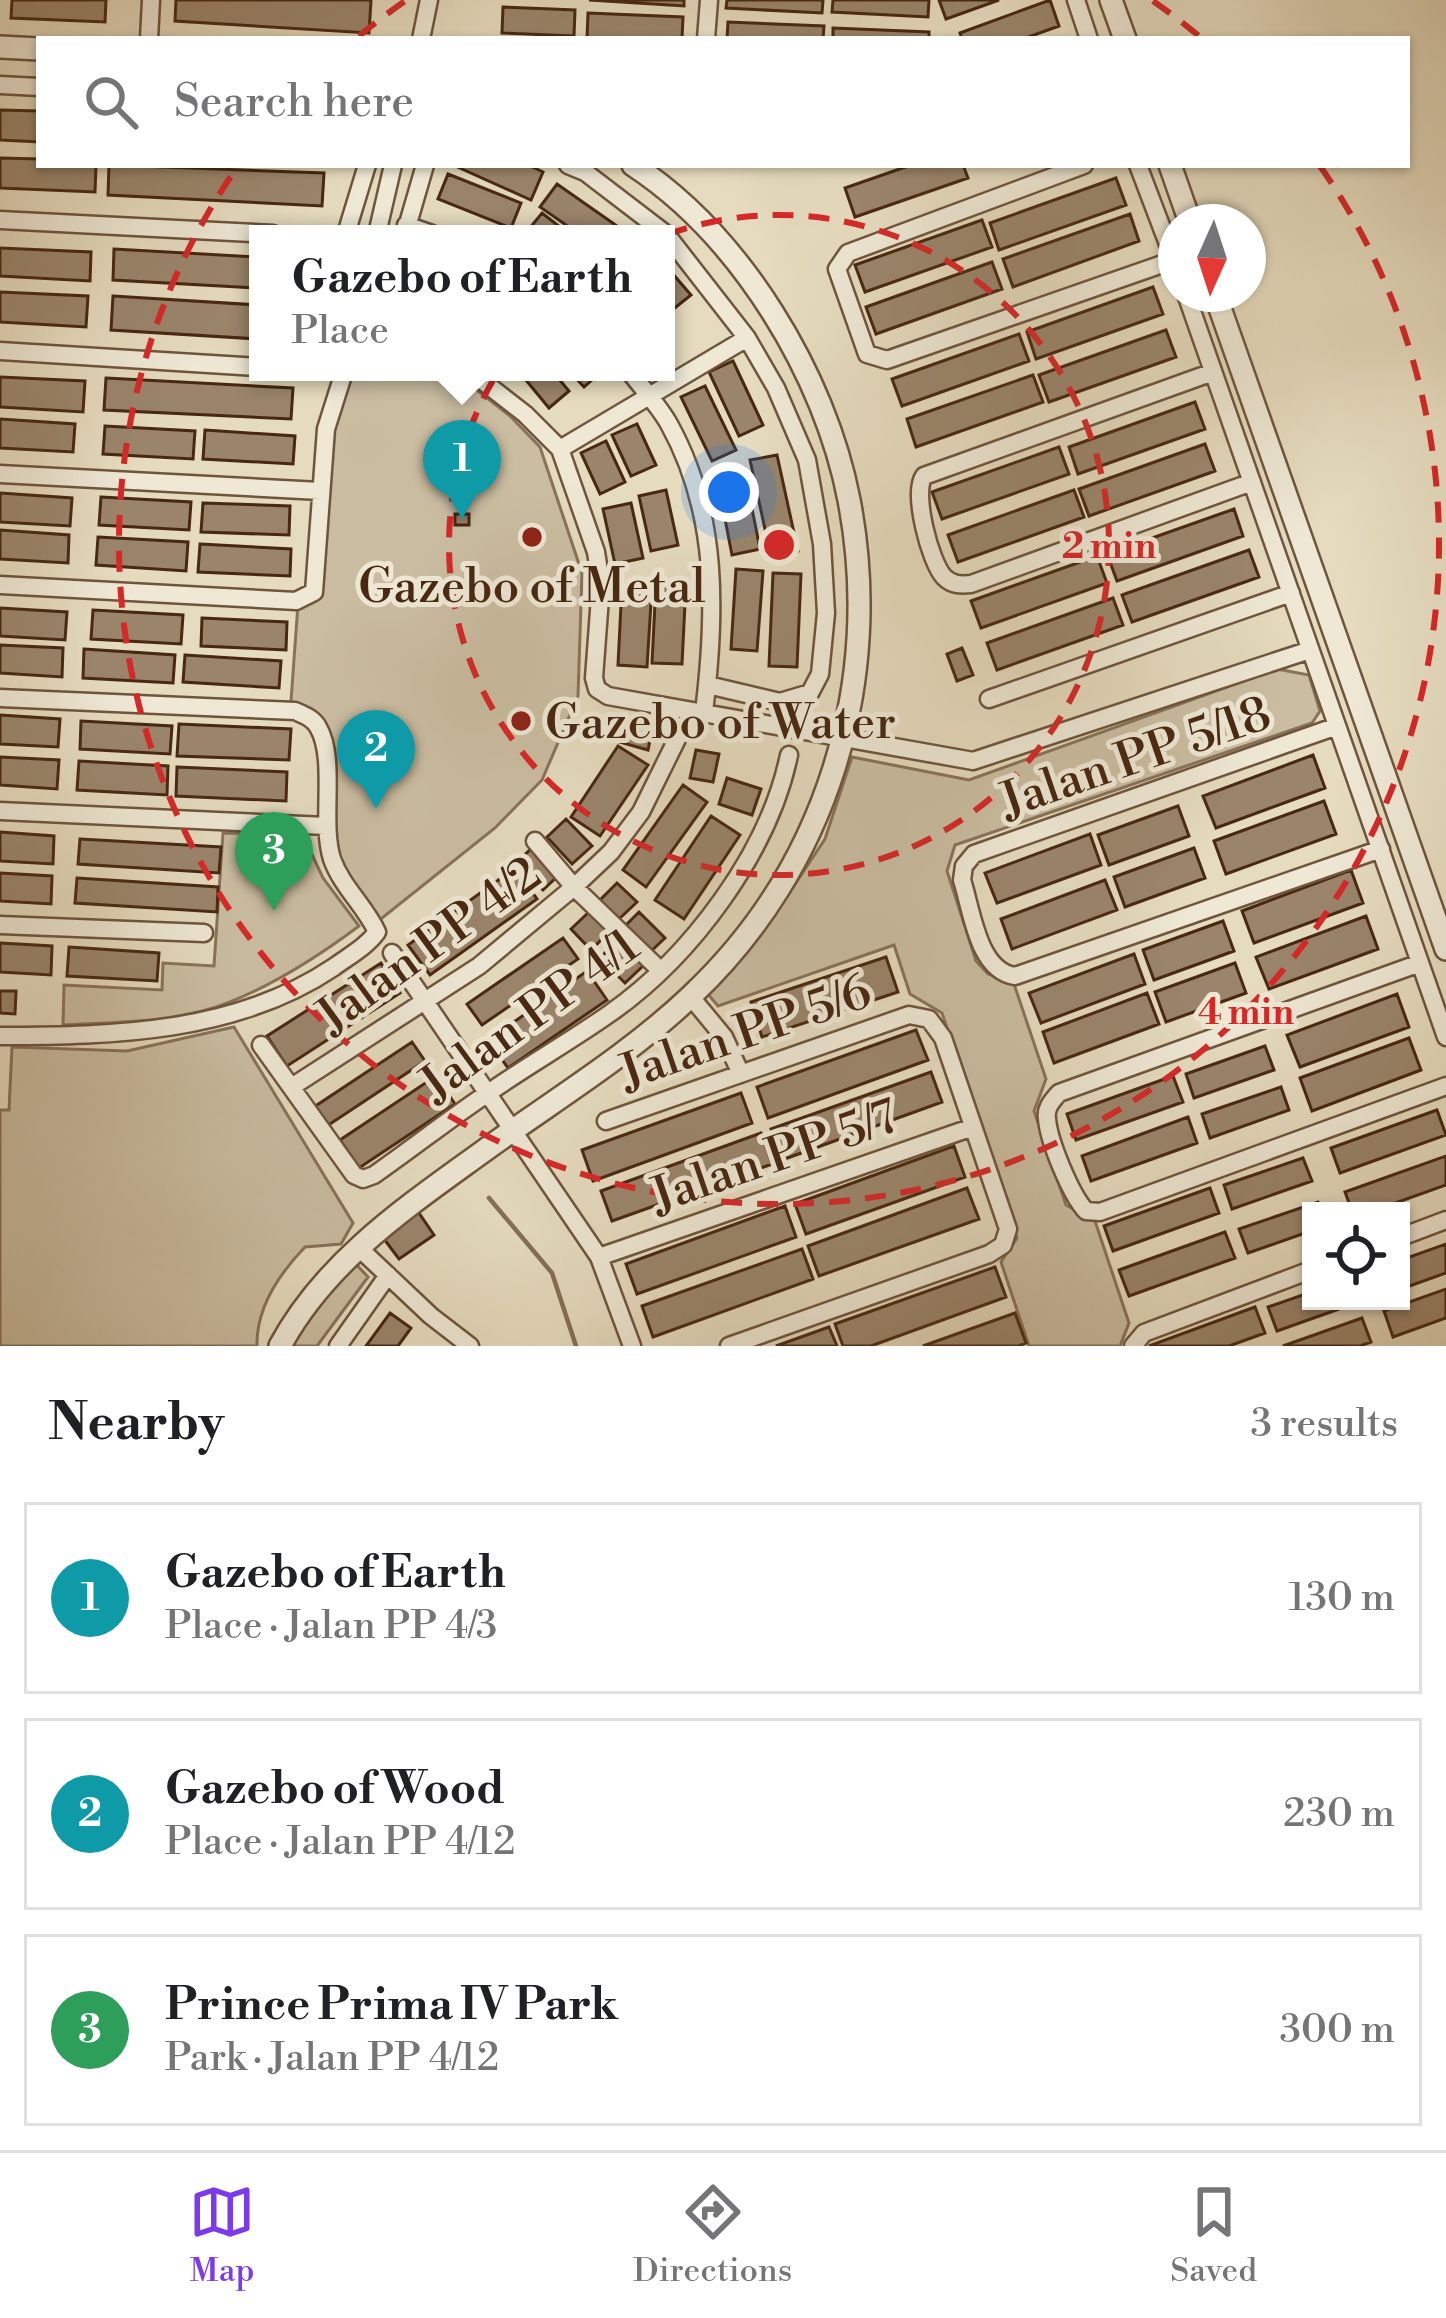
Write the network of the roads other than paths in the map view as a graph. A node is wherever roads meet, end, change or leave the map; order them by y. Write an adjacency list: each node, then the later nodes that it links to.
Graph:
1 (151, 0): 6 (street)
2 (429, 0): 7 (street)
3 (709, 0): 8 (street)
4 (1076, 0): 9 (street)
5 (1111, 0): 10 (street)
6 (149, 36)
7 (422, 36)
8 (706, 36)
9 (1088, 36)
10 (1124, 36)
11 (0, 47): 12 (street)
12 (36, 50)
13 (0, 86): 14 (street)
14 (36, 88)
15 (367, 168): 26 (street)
16 (392, 168): 27 (street)
17 (424, 168): 28 (street)
18 (575, 168): 29 (street)
19 (639, 168): 56 (street)
20 (1076, 168): 32 (street)
21 (1139, 168): 24 (street)
22 (1171, 168): 23 (street)
23 (1184, 204)
24 (1158, 217)
25 (0, 220): 30 (street)
26 (349, 225)
27 (379, 225)
28 (407, 225)
29 (654, 225)
30 (249, 233)
31 (675, 246): 35 (street)
32 (1158, 268)
33 (1192, 312): 38 (street)
34 (1221, 312): 65 (street)
35 (747, 338): 42 (street); 50 (street)
36 (0, 351): 37 (street)
37 (249, 366)
38 (1213, 372): 45 (street); 45 (street)
39 (341, 381): 46 (street)
40 (483, 381): 43 (street)
41 (637, 381): 42 (street)
42 (649, 397): 43 (street); 50 (street)
43 (560, 449): 53 (street)
44 (0, 474): 46 (street)
45 (1252, 482): 48 (street)
46 (320, 491): 47 (street)
47 (0, 585)
48 (1291, 593): 49 (street); 52 (street)
49 (1310, 650): 54 (street); 56 (street)
50 (708, 686): 53 (street)
51 (0, 698): 59 (street)
52 (989, 699)
53 (704, 712): 56 (street)
54 (1337, 726): 61 (street); 61 (street, Jalan PP 5/18)
55 (678, 736): 62 (street, Jalan PP 4/2)
56 (842, 740): 69 (street)
57 (789, 755): 68 (street, Jalan PP 4/1)
58 (0, 811): 59 (street)
59 (326, 826): 71 (street)
60 (535, 842): 62 (street)
61 (1381, 849): 67 (street)
62 (574, 886): 68 (street); 70 (street, Jalan PP 4/2)
63 (0, 925): 64 (street)
64 (203, 933)
65 (1446, 949)
66 (392, 953): 70 (street)
67 (1420, 964): 72 (street); 76 (street)
68 (660, 970): 77 (street, Jalan PP 4/1)
69 (691, 997): 74 (street); 80 (street)
70 (426, 1002): 75 (street, Jalan PP 4/2); 77 (street)
71 (0, 1036)
72 (1446, 1037)
73 (261, 1046): 75 (street)
74 (741, 1073): 78 (street, Jalan PP 5/6); 79 (street, Jalan PP 5/6)
75 (292, 1086): 77 (street, Jalan PP 4/1)
76 (1446, 1086)
77 (489, 1092): 80 (street)
78 (605, 1121)
79 (974, 1127): 84 (street, Jalan PP 5/7); 92 (street)
80 (513, 1130): 83 (street); 84 (street)
81 (1446, 1220): 82 (street)
82 (1410, 1234)
83 (359, 1248): 86 (street); 88 (street)
84 (599, 1257): 91 (street)
85 (1302, 1273): 87 (street)
86 (388, 1275): 89 (street); 90 (street)
87 (1133, 1345)
88 (280, 1346)
89 (338, 1346)
90 (470, 1346)
91 (632, 1346)
92 (729, 1346)

